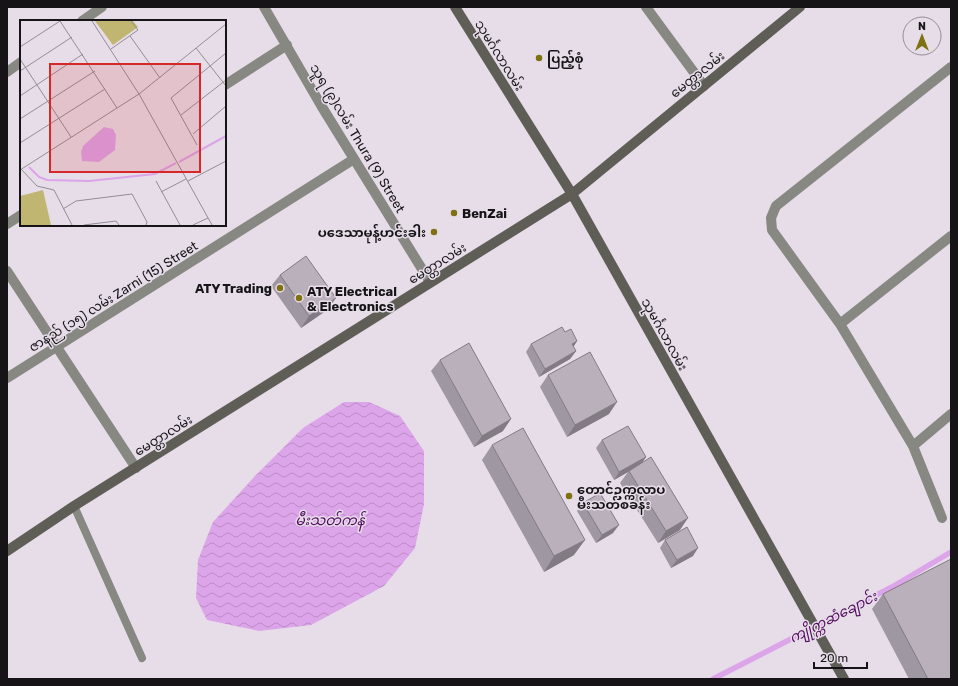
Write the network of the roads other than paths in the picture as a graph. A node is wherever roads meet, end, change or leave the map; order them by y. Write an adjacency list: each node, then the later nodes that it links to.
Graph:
1 (102, 7): 6 (street)
2 (264, 7): 7 (street, သူရ (၉)လမ်း Thura (9) Street)
3 (455, 7): 14 (main road, သုမင်္ဂလာလမ်း)
4 (646, 7): 12 (street)
5 (800, 7): 12 (main road, မေတ္တာလမ်း)
6 (83, 20)
7 (287, 45): 11 (street); 13 (street, သူရ (၉)လမ်း Thura (9) Street)
8 (20, 63): 10 (street)
9 (951, 67): 20 (street)
10 (7, 72)
11 (226, 83)
12 (704, 86): 14 (main road, မေတ္တာလမ်း)
13 (354, 159): 19 (street, သူရ (၉)လမ်း Thura (9) Street); 21 (street, ဇာနည် (၁၅) လမ်း Zarni (15) Street)
14 (572, 194): 19 (main road, မေတ္တာလမ်း); 30 (main road, သုမင်္ဂလာလမ်း)
15 (20, 216): 16 (street)
16 (7, 224)
17 (951, 236): 20 (street)
18 (7, 270): 21 (street)
19 (430, 282): 25 (main road, မေတ္တာလမ်း)
20 (840, 324): 24 (street)
21 (57, 347): 22 (street, ဇာနည် (၁၅) လမ်း Zarni (15) Street); 25 (street)
22 (7, 378)
23 (951, 414): 24 (street)
24 (913, 446): 27 (street)
25 (136, 468): 26 (main road, မေတ္တာလမ်း)
26 (74, 506): 28 (main road, မေတ္တာလမ်း); 29 (lane)
27 (942, 518)
28 (7, 551)
29 (142, 658)
30 (844, 679)

